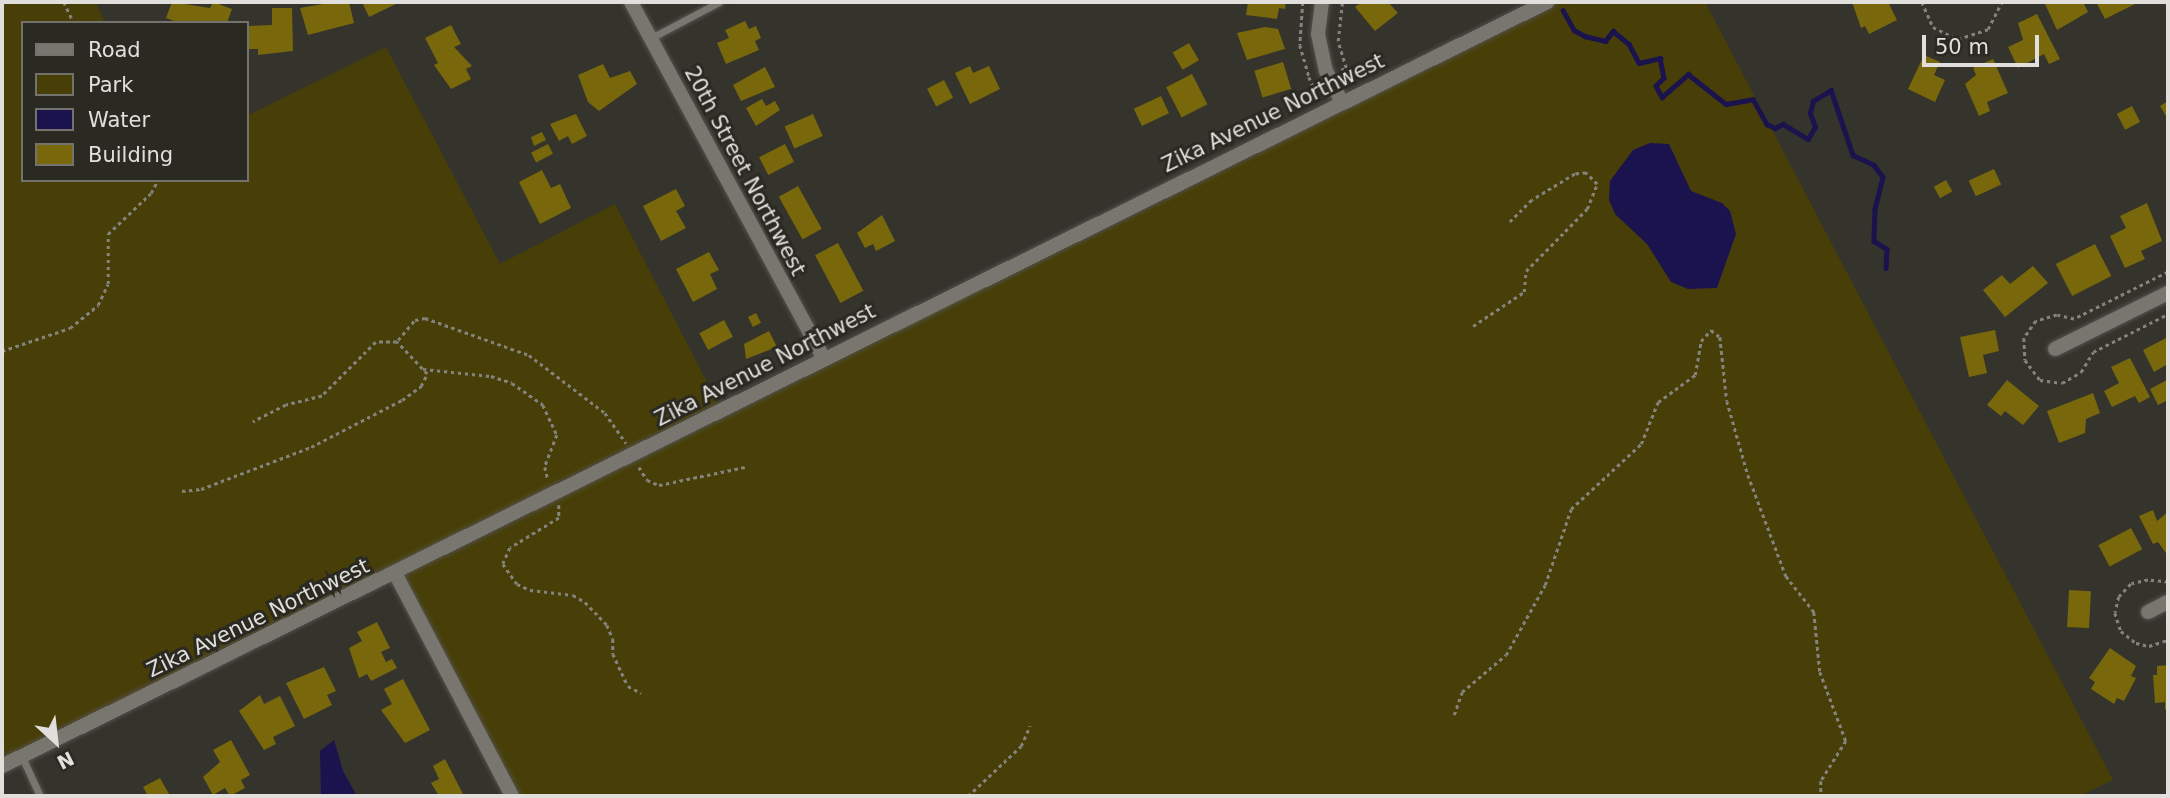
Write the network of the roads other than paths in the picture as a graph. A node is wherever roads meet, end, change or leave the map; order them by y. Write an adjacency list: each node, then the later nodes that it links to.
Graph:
1 (631, 2): 5 (street, 20th Street Northwest)
2 (719, 2): 5 (lane)
3 (1322, 2): 6 (street)
4 (1548, 2): 6 (street, Zika Avenue Northwest)
5 (651, 37): 9 (street, 20th Street Northwest)
6 (1342, 103): 9 (street, Zika Avenue Northwest)
7 (2168, 293): 8 (street)
8 (2054, 349)
9 (824, 359): 10 (street, Zika Avenue Northwest)
10 (396, 575): 13 (street, Zika Avenue Northwest); 16 (street)
11 (2168, 602): 12 (street)
12 (2148, 612)
13 (21, 756): 14 (street, Zika Avenue Northwest); 15 (lane)
14 (2, 766)
15 (40, 796)
16 (512, 796)

